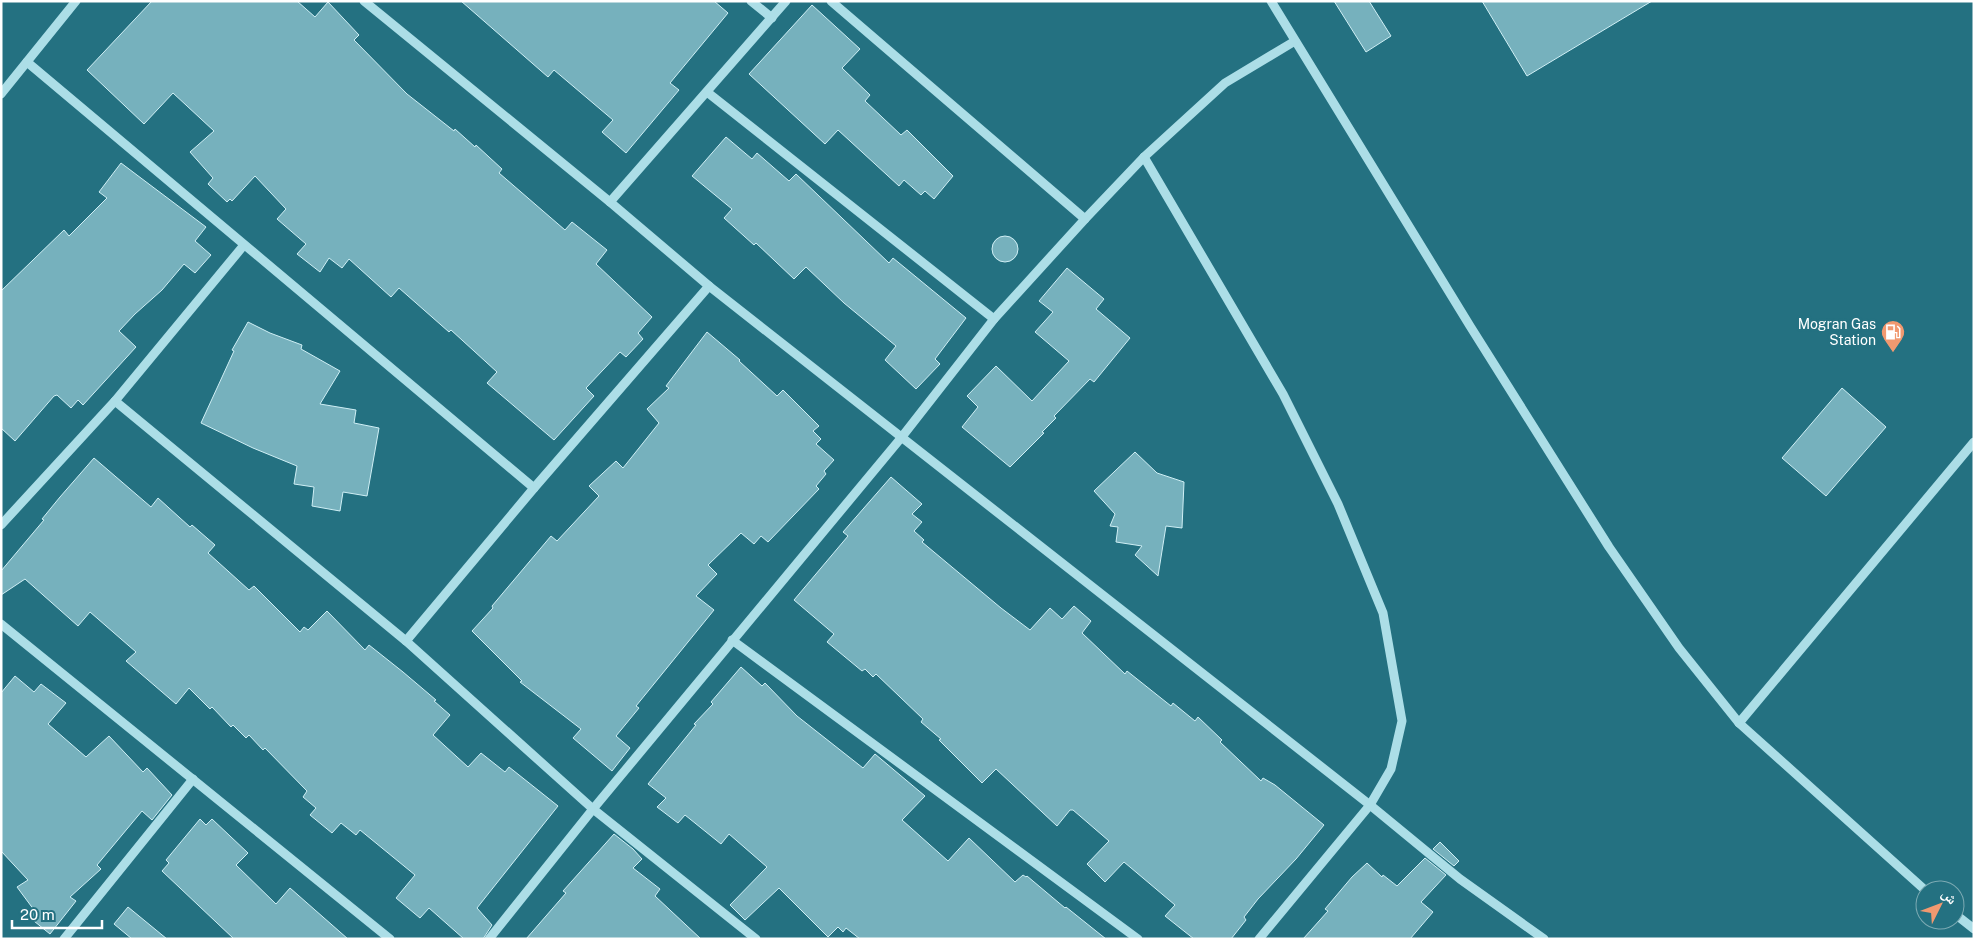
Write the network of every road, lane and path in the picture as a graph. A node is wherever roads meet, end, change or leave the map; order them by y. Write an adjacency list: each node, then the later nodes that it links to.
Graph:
1 (76, 1): 9 (street)
2 (364, 1): 13 (street)
3 (751, 1): 7 (street)
4 (786, 1): 7 (street)
5 (831, 1): 14 (street)
6 (1271, 1): 8 (street)
7 (772, 18): 10 (street)
8 (1295, 41): 12 (street); 26 (street)
9 (27, 62): 11 (street); 15 (street)
10 (706, 92): 13 (street); 17 (street)
11 (1, 94)
12 (1144, 157): 14 (street); 28 (street)
13 (610, 202): 16 (street)
14 (1084, 219): 17 (street)
15 (244, 245): 18 (street); 21 (street)
16 (709, 286): 19 (street); 21 (street)
17 (994, 319): 19 (street)
18 (115, 400): 22 (street); 25 (street)
19 (901, 438): 24 (street); 28 (street)
20 (1974, 442): 26 (street)
21 (534, 488): 25 (street)
22 (1, 525)
23 (1, 624): 27 (street)
24 (732, 640): 29 (street); 35 (street)
25 (406, 641): 29 (street)
26 (1740, 724): 30 (street)
27 (193, 779): 31 (street); 32 (street)
28 (1370, 805): 36 (street); 37 (street)
29 (593, 809): 33 (street); 34 (street)
30 (1915, 881)
31 (64, 939)
32 (390, 939)
33 (489, 939)
34 (756, 939)
35 (1138, 939)
36 (1258, 939)
37 (1544, 939)

